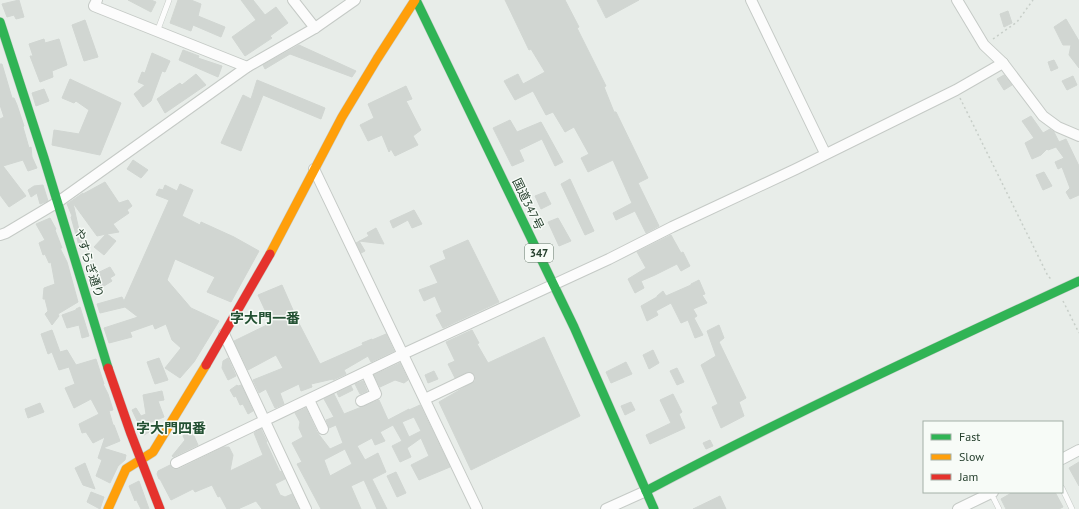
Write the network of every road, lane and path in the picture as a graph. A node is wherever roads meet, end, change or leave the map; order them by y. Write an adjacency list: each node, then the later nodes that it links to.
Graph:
1 (97, 0): 11 (street)
2 (169, 0): 11 (lane)
3 (293, 0): 10 (street)
4 (355, 0): 10 (street)
5 (416, 0): 18 (main road); 22 (main road, 国道347号 / 347)
6 (750, 0): 17 (street)
7 (957, 0): 12 (street)
8 (1033, 0): 12 (path)
9 (0, 22): 19 (main road, やすらぎ通り)
10 (315, 28): 14 (street)
11 (157, 32): 14 (street)
12 (984, 45): 13 (street)
13 (1003, 63): 15 (street); 16 (street)
14 (247, 67): 19 (street)
15 (956, 90): 17 (street); 23 (path)
16 (1079, 136)
17 (825, 154): 22 (street)
18 (314, 169): 25 (main road); 26 (street)
19 (58, 202): 20 (street); 36 (main road, やすらぎ通り)
20 (0, 235)
21 (1079, 281): 23 (main road)
22 (554, 284): 26 (street); 39 (main road, 国道347号 / 347)
23 (1060, 290): 24 (path); 39 (main road)
24 (1079, 333)
25 (224, 334): 32 (street); 36 (main road)
26 (403, 354): 27 (street); 29 (street)
27 (366, 372): 30 (street); 31 (street)
28 (469, 378): 29 (street)
29 (425, 399): 44 (street)
30 (309, 400): 32 (street); 33 (street)
31 (361, 401)
32 (264, 421): 37 (street); 43 (street)
33 (323, 429)
34 (1079, 450): 35 (street)
35 (1063, 458)
36 (140, 461): 41 (main road); 42 (main road, やすらぎ通り)
37 (176, 463)
38 (1063, 490): 49 (lane)
39 (646, 491): 45 (street); 46 (main road, 国道347号 / 347)
40 (992, 493): 47 (street); 48 (lane)
41 (108, 509)
42 (160, 509)
43 (306, 509)
44 (477, 509)
45 (606, 509)
46 (654, 509)
47 (958, 509)
48 (999, 509)
49 (1072, 509)

